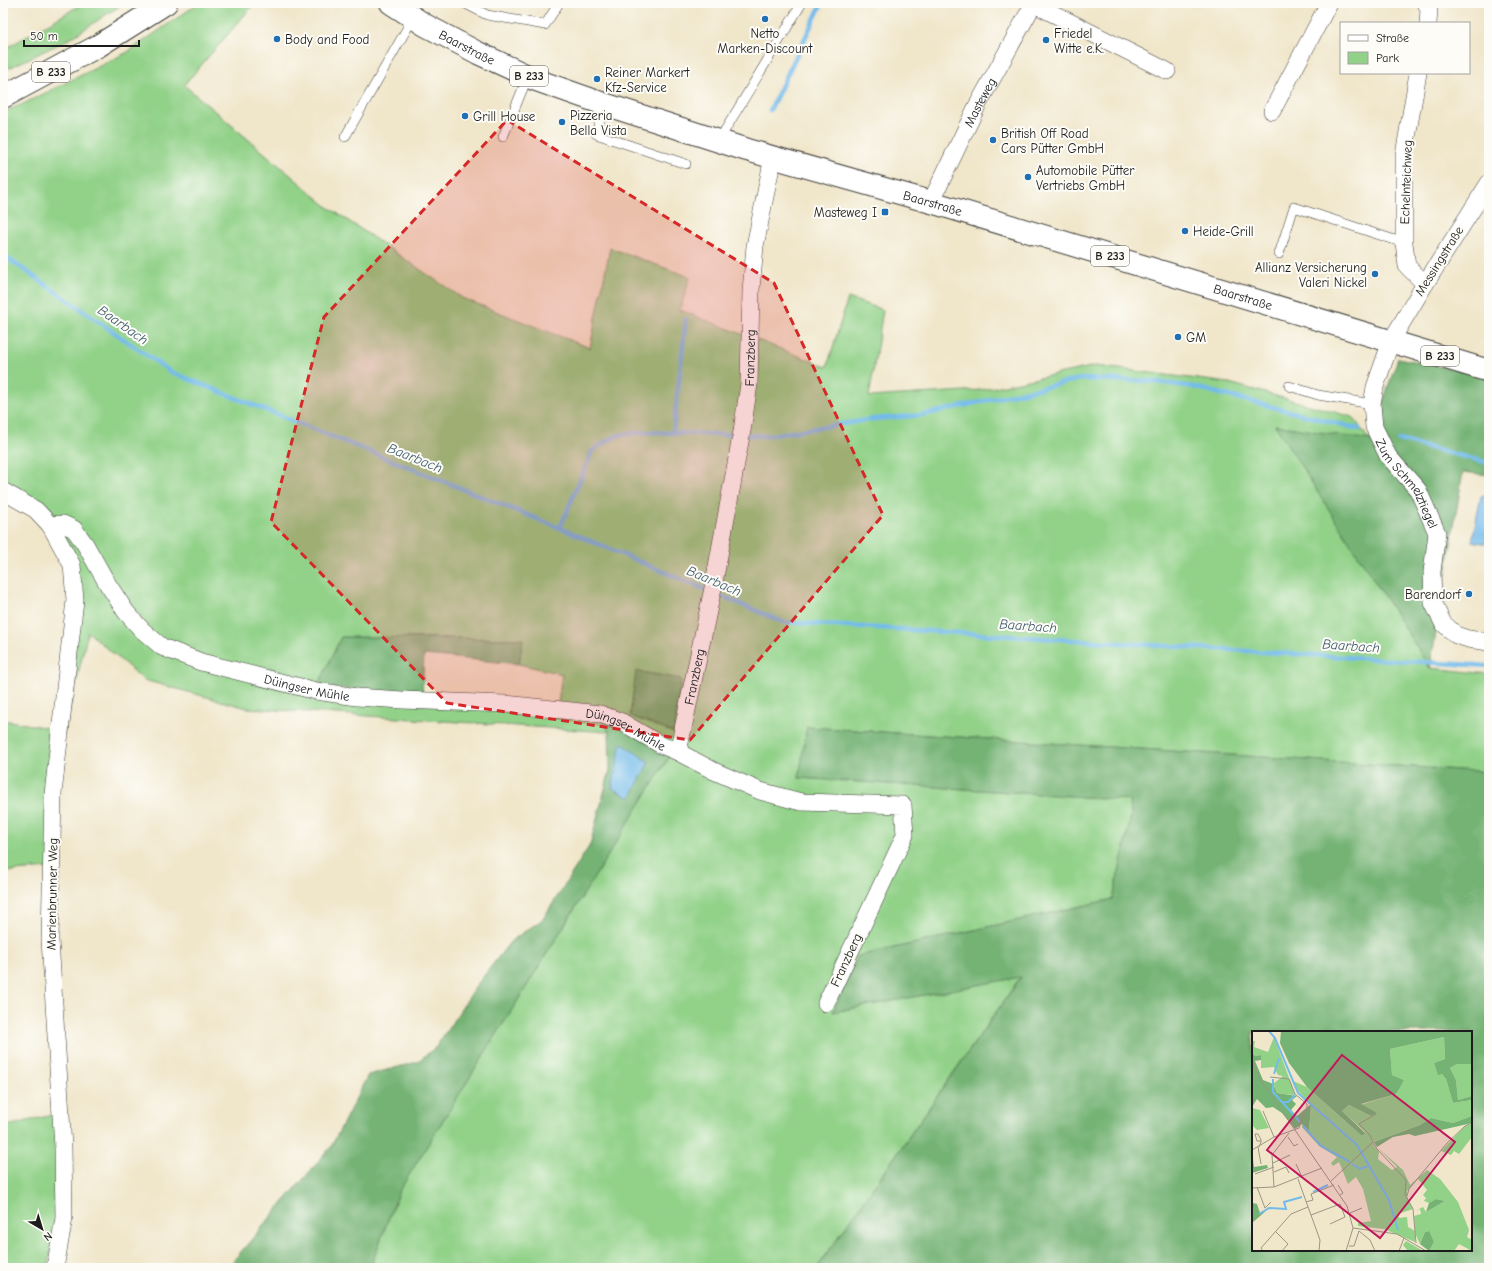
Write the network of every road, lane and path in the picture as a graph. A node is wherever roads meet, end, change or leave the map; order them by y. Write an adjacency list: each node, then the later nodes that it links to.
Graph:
1 (166, 3): 14 (main road, B 233)
2 (391, 3): 9 (main road, Baarstraße / B 233)
3 (464, 3): 4 (lane)
4 (559, 3)
5 (802, 3): 19 (lane)
6 (1329, 3): 16 (street)
7 (1426, 3): 10 (street)
8 (1034, 4): 11 (street, Masteweg); 23 (street, Masteweg)
9 (413, 18): 13 (main road, Baarstraße / B 233); 17 (lane)
10 (1428, 22)
11 (1167, 71)
12 (1418, 74): 24 (street, Echelnteichweg)
13 (528, 76): 15 (main road, Baarstraße / B 233); 18 (lane)
14 (3, 97)
15 (604, 104): 19 (main road, Baarstraße / B 233); 21 (lane)
16 (1272, 111)
17 (345, 137)
18 (503, 137)
19 (718, 141): 20 (main road, Baarstraße / B 233)
20 (773, 157): 23 (main road, Baarstraße / B 233); 34 (street, Franzberg)
21 (686, 164)
22 (1489, 183): 26 (street, Messingstraße)
23 (931, 202): 27 (main road, Baarstraße / B 233)
24 (1404, 243): 25 (lane); 26 (street, Echelnteichweg)
25 (1279, 254)
26 (1425, 284): 27 (street, Messingstraße)
27 (1391, 341): 28 (main road, Baarstraße / B 233); 30 (street, Zum Schmelztiegel)
28 (1489, 371)
29 (1289, 386): 30 (lane)
30 (1372, 404): 33 (street, Zum Schmelztiegel)
31 (3, 491): 32 (street)
32 (50, 525): 34 (street, Düingser Mühle); 36 (street, Marienbrunner Weg)
33 (1489, 642)
34 (678, 752): 35 (street, Franzberg)
35 (826, 1003)
36 (55, 1268)

